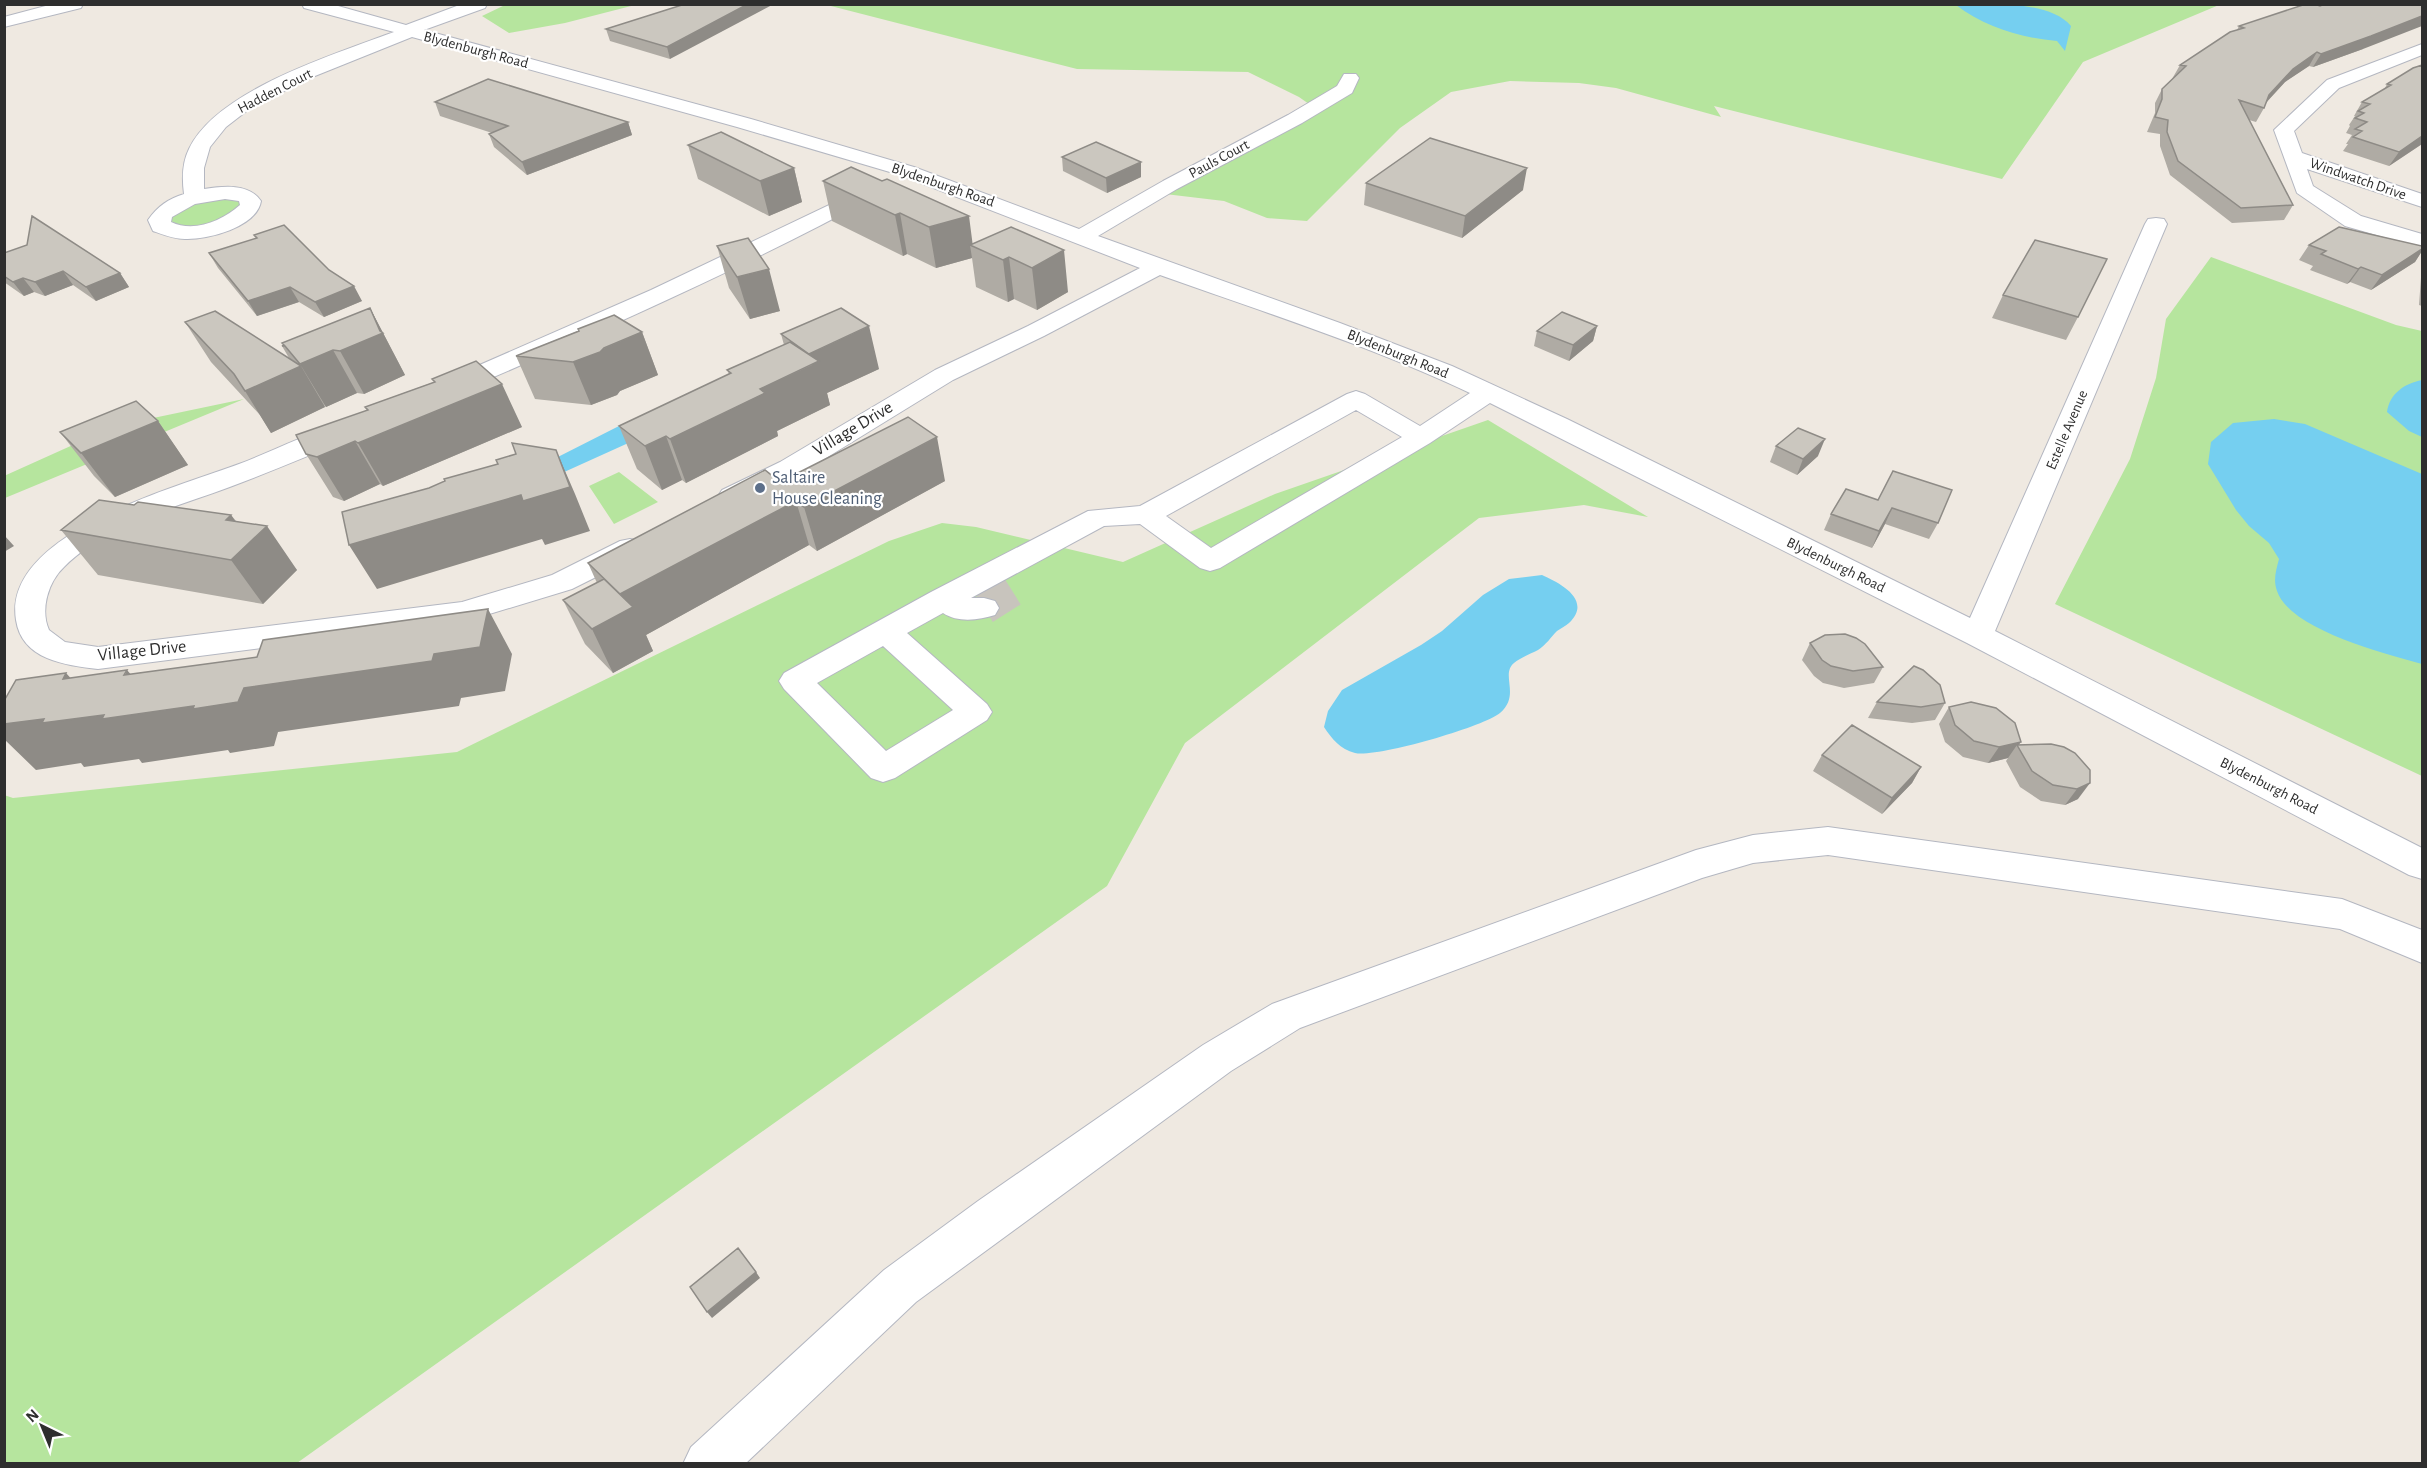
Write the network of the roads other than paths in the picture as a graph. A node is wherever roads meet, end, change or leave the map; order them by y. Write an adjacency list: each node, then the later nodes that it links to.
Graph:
1 (75, 4): 4 (street)
2 (310, 4): 5 (street, Blydenburgh Road)
3 (480, 4): 5 (street, Hadden Court)
4 (4, 22)
5 (408, 32): 9 (street, Blydenburgh Road); 10 (street, Hadden Court)
6 (2420, 52): 8 (street, Windwatch Drive)
7 (1350, 78): 13 (street, Pauls Court)
8 (2293, 157): 11 (street, Windwatch Drive); 14 (street, Windwatch Drive)
9 (907, 171): 13 (street, Blydenburgh Road); 17 (street)
10 (195, 197)
11 (2422, 201)
12 (2156, 224): 26 (street, Estelle Avenue)
13 (1083, 236): 15 (street, Blydenburgh Road)
14 (2422, 241)
15 (1158, 267): 16 (street, Blydenburgh Road); 20 (street, Village Drive)
16 (1488, 393): 19 (street); 26 (street, Blydenburgh Road)
17 (423, 398)
18 (369, 421): 22 (street, Village Drive)
19 (1421, 437): 21 (street); 21 (street)
20 (707, 509)
21 (1146, 515): 23 (street)
22 (656, 535)
23 (942, 599): 24 (street); 25 (street)
24 (984, 608)
25 (886, 631): 25 (street)
26 (1978, 635): 27 (street, Blydenburgh Road)
27 (2422, 864)
28 (2422, 947): 29 (street)
29 (708, 1464)

